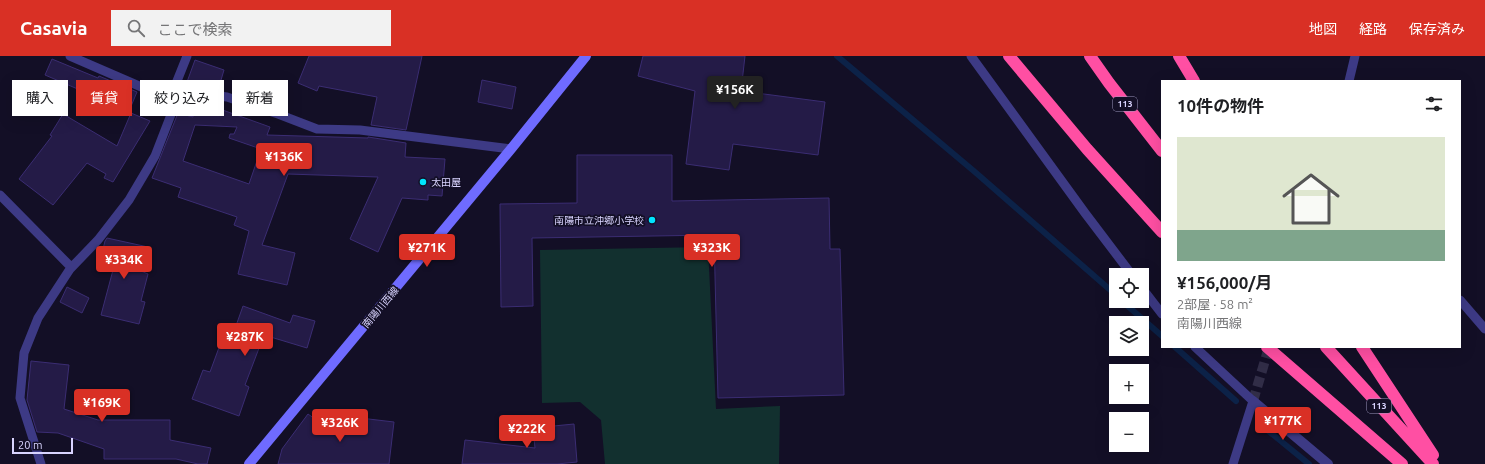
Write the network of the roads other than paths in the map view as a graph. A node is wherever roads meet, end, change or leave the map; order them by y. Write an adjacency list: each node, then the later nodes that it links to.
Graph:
1 (70, 56): 12 (lane)
2 (187, 56): 9 (lane)
3 (586, 56): 15 (main road, 南陽川西線)
4 (971, 56): 20 (lane)
5 (1009, 56): 18 (highway)
6 (1090, 56): 16 (highway, 113)
7 (1179, 56): 10 (highway)
8 (1355, 56): 11 (lane)
9 (178, 80)
10 (1193, 80)
11 (1348, 80)
12 (140, 83)
13 (224, 97): 15 (lane)
14 (170, 116): 19 (lane)
15 (510, 150): 31 (main road, 南陽川西線)
16 (1161, 150)
17 (0, 195): 19 (lane)
18 (1161, 231)
19 (71, 267): 30 (lane)
20 (1127, 268)
21 (1149, 297): 23 (lane)
22 (1461, 301): 24 (lane)
23 (1161, 313)
24 (1485, 329)
25 (1196, 348): 29 (lane)
26 (1268, 348): 34 (highway)
27 (1327, 348): 35 (highway, 113)
28 (1363, 348): 36 (highway)
29 (1253, 401): 32 (lane); 33 (street)
30 (41, 464)
31 (249, 464)
32 (1233, 464)
33 (1328, 464)
34 (1402, 464)
35 (1434, 464)
36 (1439, 464)

